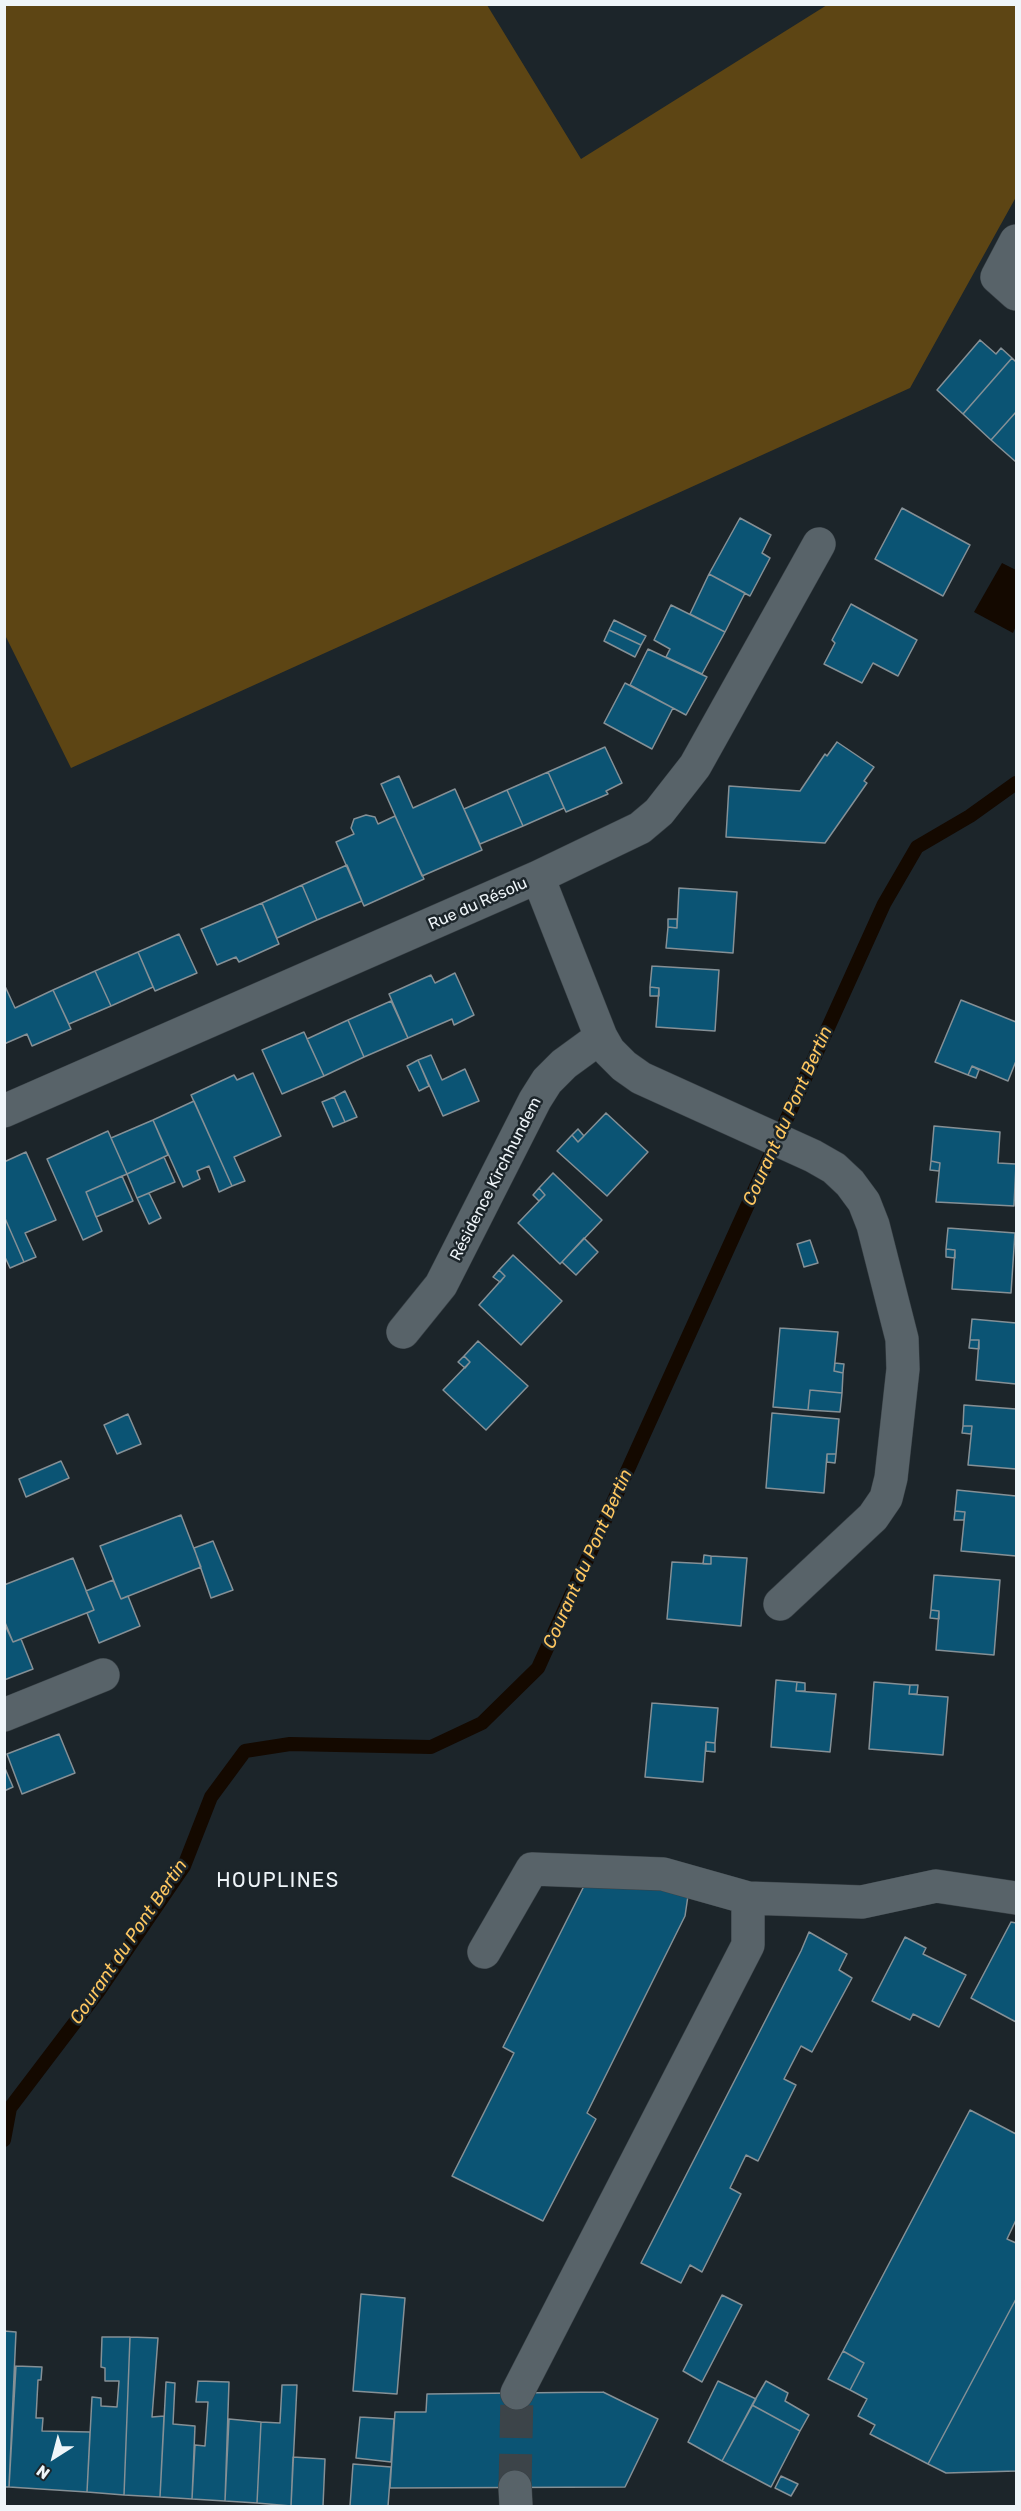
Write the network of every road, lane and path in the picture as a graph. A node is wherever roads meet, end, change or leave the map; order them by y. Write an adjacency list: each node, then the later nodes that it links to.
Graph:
1 (1017, 241): 2 (street)
2 (1007, 286)
3 (819, 544): 4 (street, Rue du Résolu)
4 (538, 877): 5 (street); 6 (street, Rue du Résolu)
5 (601, 1037): 7 (street, Résidence Kirchhundem); 8 (street)
6 (4, 1111)
7 (403, 1332)
8 (780, 1604)
9 (103, 1675): 10 (street)
10 (4, 1715)
11 (748, 1898): 12 (street); 13 (street); 14 (street)
12 (1017, 1898)
13 (484, 1952)
14 (518, 2393)

